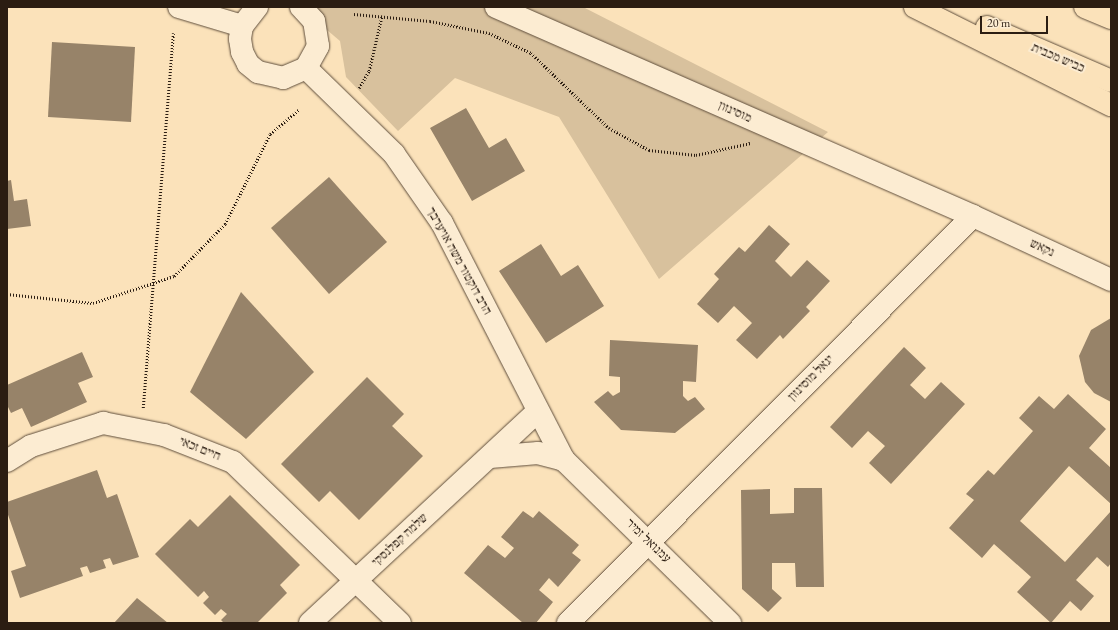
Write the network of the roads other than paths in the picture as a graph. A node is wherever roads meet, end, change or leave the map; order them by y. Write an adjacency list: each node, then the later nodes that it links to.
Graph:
1 (179, 7): 9 (street)
2 (257, 7): 9 (street)
3 (496, 7): 13 (street, מוסינזון)
4 (915, 7): 12 (highway)
5 (940, 7): 11 (highway, כביש מכבית)
6 (1085, 7): 8 (highway)
7 (314, 12): 10 (street)
8 (1111, 18)
9 (242, 26): 10 (street)
10 (306, 68): 15 (street, הרב דוקטור משה אויערבך)
11 (1111, 81)
12 (1111, 105)
13 (973, 216): 14 (street, נקאש); 19 (street, יגאל מוסינזון)
14 (1111, 280)
15 (538, 410): 16 (street, שלמה קפלנסקי); 17 (street, הרב דוקטור משה אויערבך)
16 (490, 457): 17 (street); 20 (street, שלמה קפלנסקי)
17 (564, 460): 19 (street, עמנואל זמיר)
18 (7, 461): 20 (street, חיים זכאי)
19 (648, 540): 23 (street, יגאל מוסינזון); 24 (street, עמנואל זמיר)
20 (355, 581): 21 (street, שלמה קפלנסקי); 22 (street, חיים זכאי)
21 (310, 623)
22 (400, 623)
23 (568, 623)
24 (730, 623)

